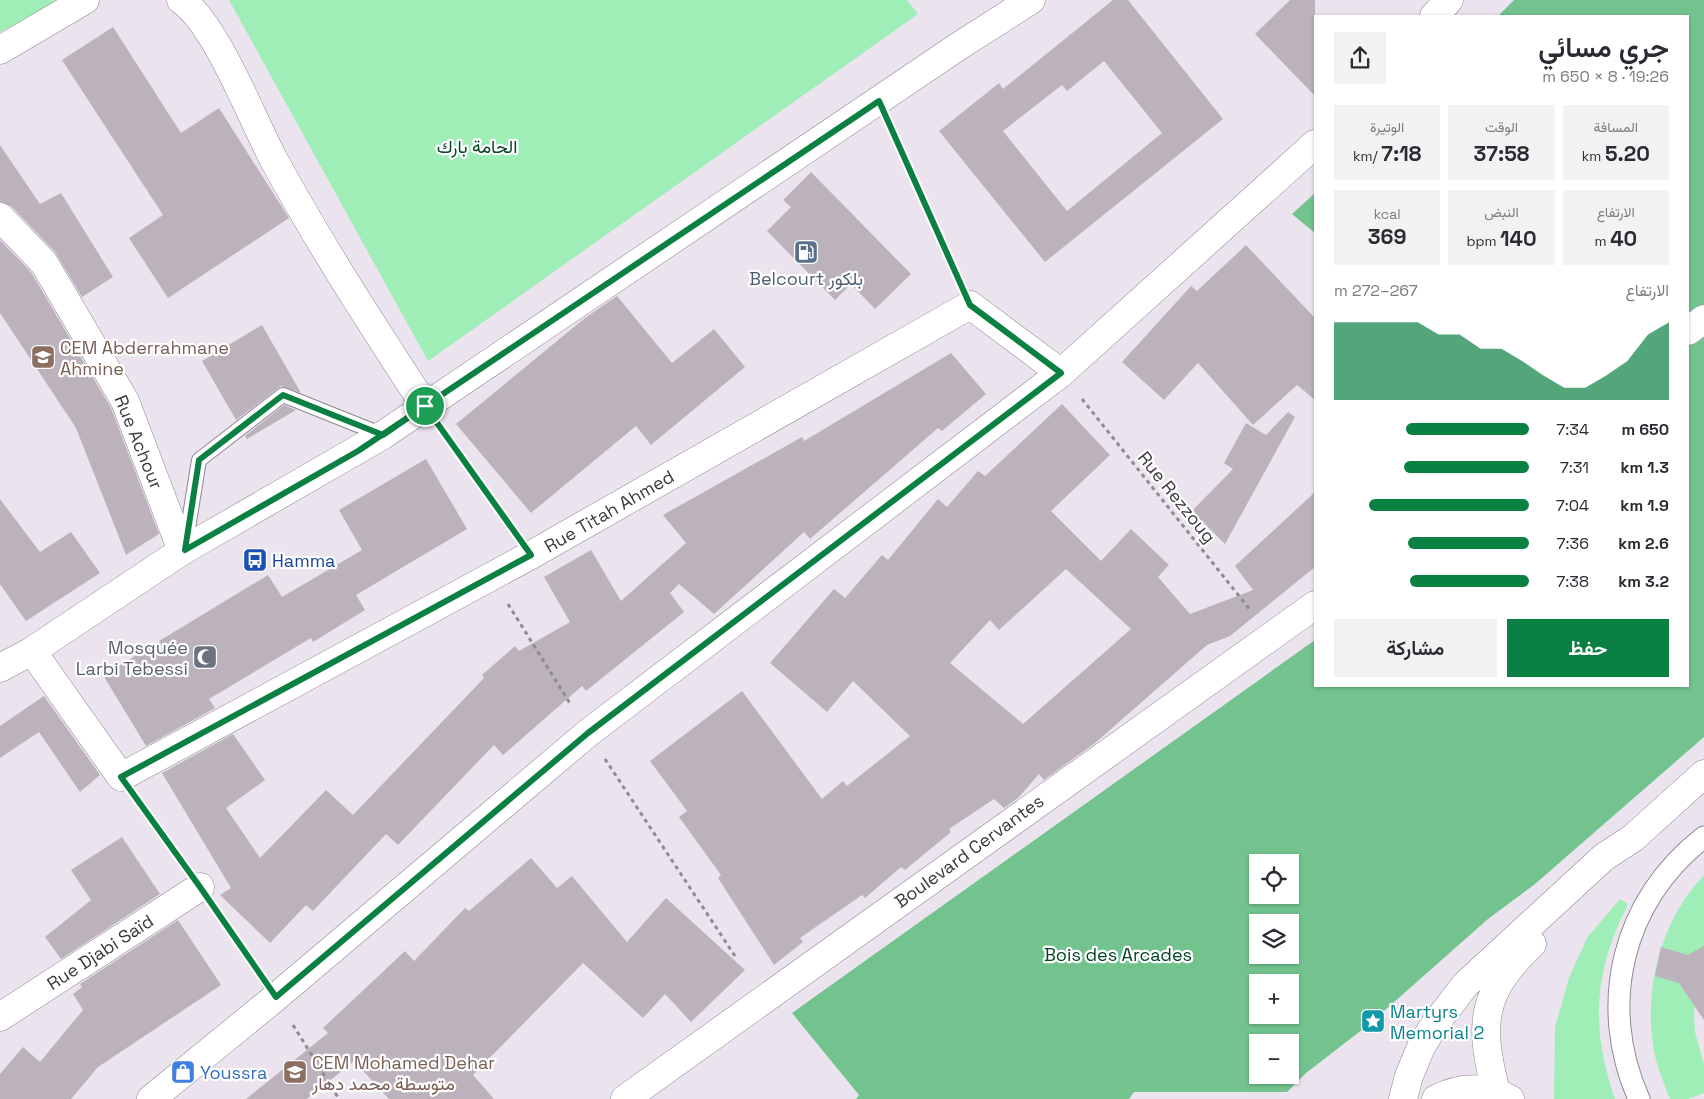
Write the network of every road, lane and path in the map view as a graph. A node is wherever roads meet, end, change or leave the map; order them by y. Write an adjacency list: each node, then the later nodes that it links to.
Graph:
1 (85, 0): 6 (street)
2 (181, 0): 14 (street)
3 (1031, 0): 7 (street)
4 (1449, 0): 5 (street)
5 (1435, 15)
6 (0, 50)
7 (879, 101): 10 (path); 14 (street)
8 (1314, 145): 13 (street)
9 (0, 217): 16 (street, Rue Achour)
10 (970, 305): 13 (street); 17 (street, Rue Titah Ahmed)
11 (1704, 319): 12 (street)
12 (1689, 330)
13 (1061, 373): 20 (path, Rue Rezzoug); 22 (street)
14 (425, 406): 15 (street); 17 (path)
15 (383, 435): 16 (street); 16 (lane)
16 (183, 551): 21 (street)
17 (531, 555): 18 (street, Rue Titah Ahmed)
18 (491, 576): 22 (path); 24 (street, Rue Titah Ahmed)
19 (1314, 606): 20 (street, Boulevard Cervantes)
20 (1271, 637): 34 (street, Boulevard Cervantes)
21 (10, 658): 24 (street)
22 (588, 733): 28 (path); 29 (street)
23 (1704, 774): 26 (street)
24 (121, 777): 27 (path)
25 (1704, 837): 37 (street)
26 (1633, 838): 31 (street); 35 (street)
27 (200, 887): 29 (path); 30 (street, Rue Djabi Saïd)
28 (735, 956)
29 (276, 997): 32 (street); 33 (path)
30 (0, 1017)
31 (1503, 1095): 36 (street)
32 (151, 1099)
33 (338, 1099)
34 (625, 1099)
35 (1403, 1099)
36 (1436, 1099)
37 (1638, 1099)

